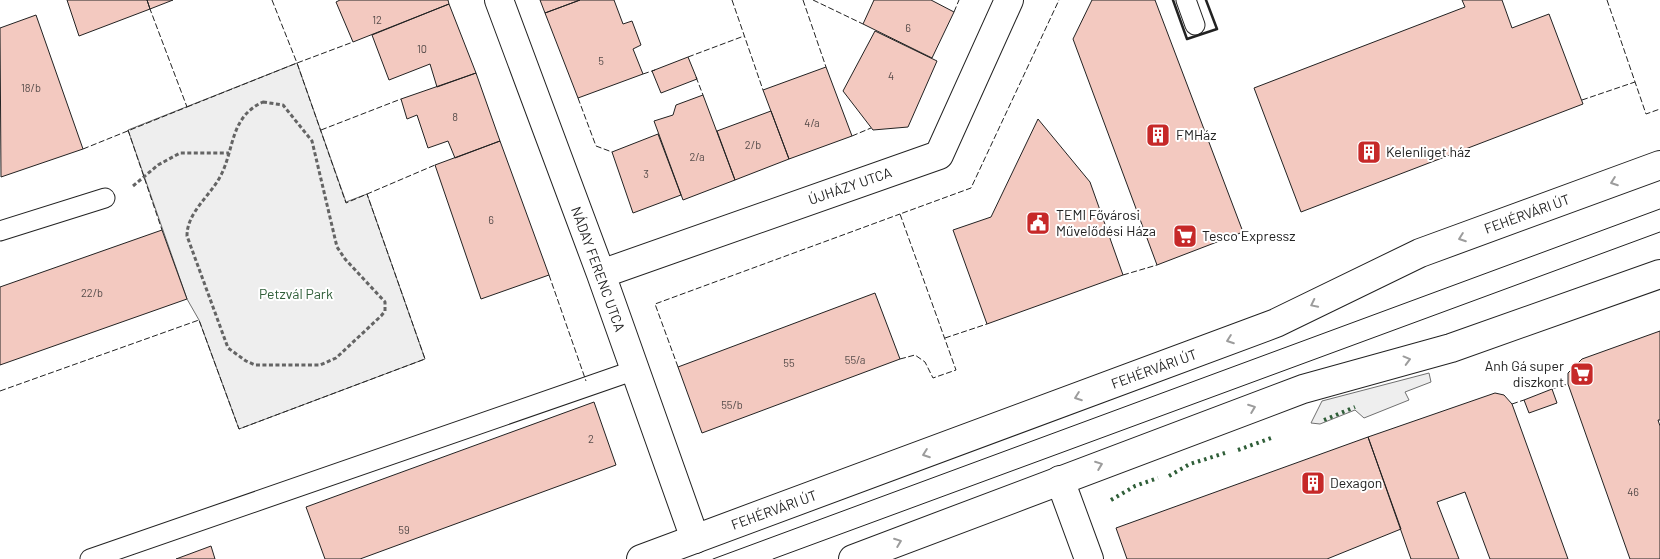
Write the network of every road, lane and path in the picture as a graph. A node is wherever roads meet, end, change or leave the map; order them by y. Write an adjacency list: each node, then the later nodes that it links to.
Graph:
1 (499, 0): 9 (street, NÁDAY FERENC UTCA)
2 (1009, 0): 9 (street, ÚJHÁZY UTCA)
3 (1186, 0): 4 (lane)
4 (1195, 25)
5 (229, 153): 5 (path); 7 (path)
6 (1660, 165): 13 (street, FEHÉRVÁRI ÚT, one-way to 13)
7 (106, 198): 8 (lane)
8 (0, 231)
9 (601, 274): 11 (street, NÁDAY FERENC UTCA)
10 (1660, 274): 12 (street, one-way to 10)
11 (635, 370): 13 (street, NÁDAY FERENC UTCA); 14 (lane)
12 (1060, 480): 16 (street, one-way to 12); 17 (street)
13 (694, 539): 15 (street, FEHÉRVÁRI ÚT)
14 (90, 559)
15 (641, 559)
16 (853, 559)
17 (1089, 559)

